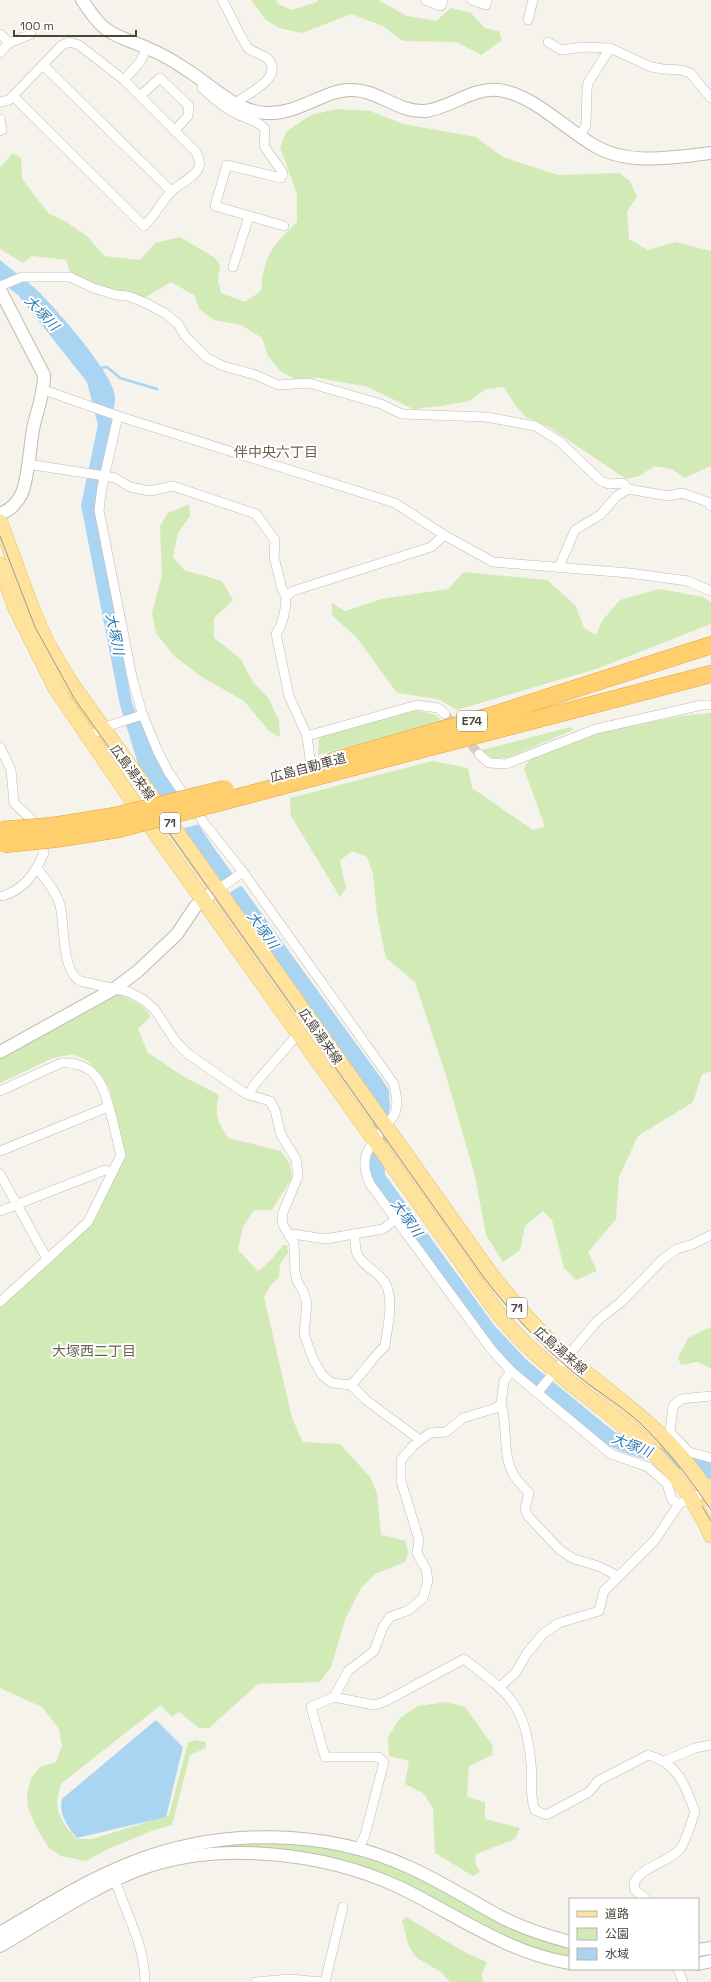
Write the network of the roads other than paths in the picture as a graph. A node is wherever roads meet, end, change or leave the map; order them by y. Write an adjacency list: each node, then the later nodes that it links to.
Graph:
1 (82, 0): 14 (street)
2 (222, 0): 24 (street)
3 (424, 0): 4 (street)
4 (443, 0)
5 (472, 0): 7 (street)
6 (533, 0): 9 (street)
7 (486, 2): 8 (street)
8 (482, 14)
9 (528, 20)
10 (0, 34): 13 (street)
11 (31, 34): 13 (street)
12 (548, 42): 15 (street)
13 (9, 43): 16 (street)
14 (147, 48): 18 (street); 19 (street)
15 (610, 48): 22 (street); 28 (street)
16 (0, 53)
17 (43, 65): 18 (street); 20 (street); 30 (street)
18 (124, 80): 21 (street)
19 (204, 82): 24 (street); 31 (street)
20 (13, 96): 23 (street); 30 (street)
21 (140, 96): 27 (street); 27 (street)
22 (711, 98)
23 (0, 102)
24 (236, 103): 28 (street)
25 (0, 119): 26 (street)
26 (0, 131)
27 (174, 131): 30 (street)
28 (580, 137): 29 (street)
29 (711, 153)
30 (171, 191)
31 (249, 216): 32 (street); 33 (street)
32 (284, 226)
33 (233, 267)
34 (1, 287): 35 (street); 39 (street)
35 (44, 390): 36 (street); 37 (street)
36 (115, 415): 38 (street); 43 (street)
37 (27, 464): 38 (street); 41 (street)
38 (103, 476): 47 (street); 55 (street)
39 (628, 489): 40 (street); 45 (street)
40 (711, 506)
41 (0, 514)
42 (0, 522): 57 (main road, 広島湯来線 / 71)
43 (444, 535): 45 (street); 47 (street)
44 (0, 565): 57 (main road, 広島湯来線 / 71)
45 (559, 567): 46 (street)
46 (711, 591)
47 (286, 596): 58 (street)
48 (711, 639): 51 (highway)
49 (711, 644): 51 (highway)
50 (711, 674): 54 (highway)
51 (610, 677): 62 (highway, 広島自動車道 / E74)
52 (711, 685): 54 (highway)
53 (711, 705): 60 (street)
54 (565, 712): 62 (highway, 広島自動車道 / E74)
55 (140, 714): 57 (street); 65 (street)
56 (445, 714): 58 (street)
57 (96, 733): 66 (main road, 広島湯来線 / 71); 68 (main road, 広島湯来線 / 71)
58 (307, 736): 61 (street)
59 (0, 747): 64 (street)
60 (479, 754)
61 (310, 759)
62 (335, 766): 63 (highway, 広島自動車道 / E74, bridge)
63 (1, 837)
64 (37, 868): 67 (street); 69 (street)
65 (241, 874): 66 (street); 75 (street)
66 (220, 889): 68 (street); 75 (main road, 広島湯来線 / 71)
67 (3, 896)
68 (204, 898): 69 (street); 70 (main road, 広島湯来線 / 71)
69 (114, 989): 71 (street); 73 (street)
70 (298, 1034): 73 (street); 76 (main road, 広島湯来線 / 71)
71 (0, 1052)
72 (0, 1091): 74 (street)
73 (249, 1094): 85 (street)
74 (108, 1107): 77 (street); 78 (street)
75 (388, 1126): 76 (street); 88 (main road, 広島湯来線 / 71)
76 (371, 1140): 82 (street); 90 (main road, 広島湯来線 / 71)
77 (0, 1151)
78 (113, 1172): 80 (street); 86 (street)
79 (0, 1174): 80 (street)
80 (17, 1205): 81 (street); 86 (street)
81 (0, 1211)
82 (396, 1219): 83 (street); 89 (street)
83 (355, 1234): 85 (street); 91 (street)
84 (711, 1235): 88 (street)
85 (289, 1236): 91 (street)
86 (47, 1259): 87 (street)
87 (1, 1297)
88 (567, 1357): 90 (street); 97 (main road, 広島湯来線 / 71)
89 (511, 1371): 92 (street); 94 (street)
90 (552, 1373): 92 (street); 98 (main road, 広島湯来線 / 71)
91 (351, 1385): 95 (street)
92 (537, 1392): 98 (street)
93 (711, 1396): 96 (street)
94 (501, 1404): 95 (street); 100 (street)
95 (420, 1440): 102 (street)
96 (711, 1458)
97 (710, 1495): 98 (street)
98 (685, 1501): 99 (main road, 広島湯来線 / 71); 100 (street)
99 (711, 1535)
100 (618, 1576): 101 (street)
101 (500, 1687): 102 (street); 104 (street)
102 (334, 1697): 105 (street)
103 (711, 1745): 104 (street)
104 (666, 1761): 107 (street)
105 (359, 1848): 109 (street); 110 (street)
106 (115, 1880): 111 (street); 115 (street); 118 (street)
107 (645, 1898)
108 (343, 1907): 120 (street)
109 (0, 1933)
110 (569, 1942)
111 (0, 1946)
112 (711, 1948): 113 (street)
113 (699, 1950)
114 (711, 1961): 116 (street)
115 (569, 1963)
116 (699, 1964)
117 (678, 1970): 121 (street)
118 (145, 1982)
119 (256, 1982): 120 (street)
120 (324, 1982)
121 (683, 1982)

